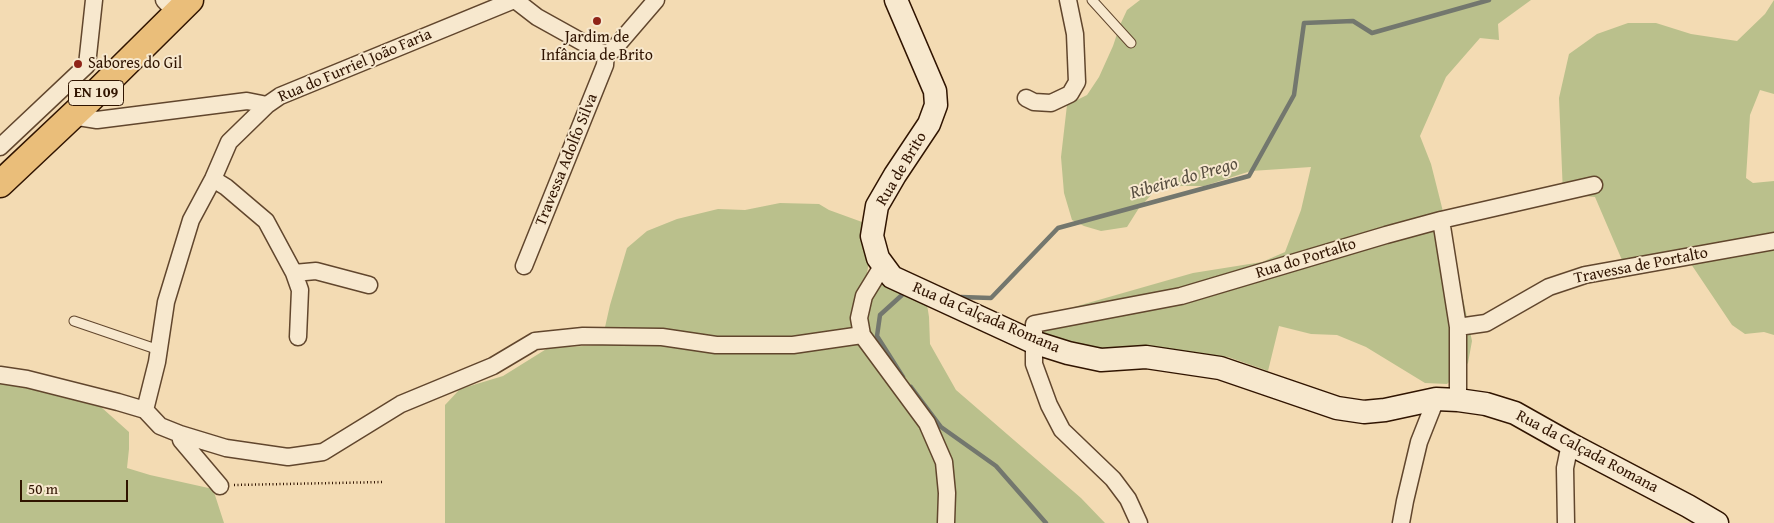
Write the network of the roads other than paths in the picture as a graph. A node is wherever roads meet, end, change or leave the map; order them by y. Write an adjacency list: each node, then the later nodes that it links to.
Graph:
1 (94, 0): 13 (street)
2 (515, 0): 9 (street); 11 (street, Rua do Furriel João Faria)
3 (656, 0): 9 (street)
4 (896, 0): 19 (street, Rua de Brito)
5 (1068, 0): 10 (street)
6 (1092, 0): 8 (lane)
7 (177, 5): 12 (main road, EN 109)
8 (1131, 43)
9 (606, 53): 20 (street, Travessa Adolfo Silva)
10 (1026, 98)
11 (268, 105): 12 (street, Rua do Furriel João Faria); 14 (street)
12 (72, 116): 15 (main road, EN 109)
13 (0, 147)
14 (213, 179): 21 (street); 28 (street)
15 (1, 182)
16 (1594, 185): 17 (street, Rua do Portalto)
17 (1441, 220): 24 (street); 27 (street, Rua do Portalto)
18 (1774, 241): 24 (street, Travessa de Portalto)
19 (883, 265): 25 (street); 27 (street, Rua da Calçada Romana)
20 (524, 266)
21 (294, 272): 22 (street); 26 (street)
22 (369, 285)
23 (74, 321): 28 (lane)
24 (1458, 327): 31 (street)
25 (862, 335): 33 (street); 36 (street)
26 (298, 337)
27 (1033, 342): 30 (street, Rua da Calçada Romana); 37 (street)
28 (159, 350): 32 (street)
29 (0, 375): 32 (street)
30 (1436, 399): 31 (street, Rua da Calçada Romana); 38 (street)
31 (1458, 400): 34 (street, Rua da Calçada Romana)
32 (145, 410): 33 (street)
33 (180, 434): 35 (street)
34 (1570, 444): 39 (street); 40 (street, Rua da Calçada Romana)
35 (220, 486)
36 (946, 523)
37 (1139, 523)
38 (1401, 523)
39 (1566, 523)
40 (1717, 523)

